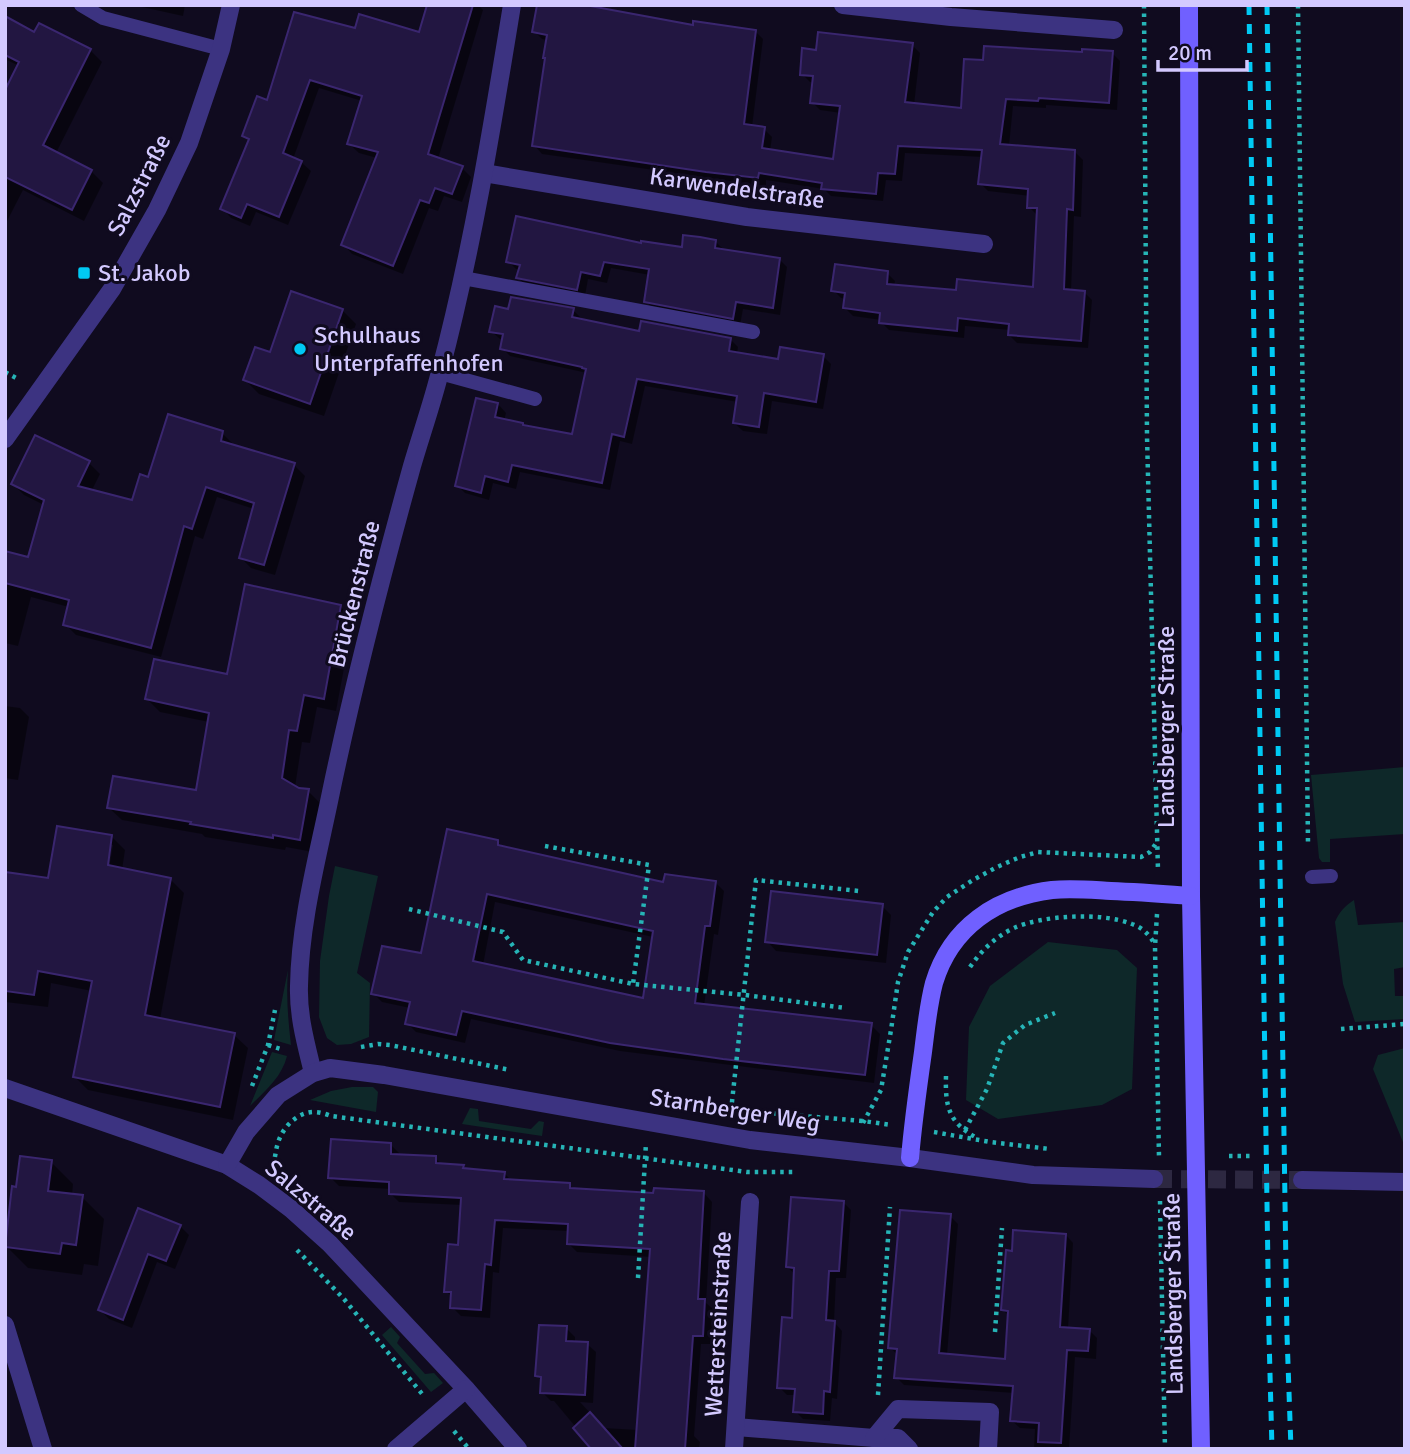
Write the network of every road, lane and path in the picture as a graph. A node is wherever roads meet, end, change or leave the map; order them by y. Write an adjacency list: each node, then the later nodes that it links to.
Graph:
1 (81, 5): 10 (lane)
2 (231, 5): 10 (street, Salzstraße)
3 (512, 5): 11 (street, Brückenstraße)
4 (843, 5): 8 (street)
5 (1144, 5): 18 (path)
6 (1189, 5): 25 (main road, Landsberger Straße)
7 (1298, 5): 19 (path)
8 (951, 11): 9 (street)
9 (1114, 30)
10 (221, 49): 17 (street, Salzstraße)
11 (484, 173): 12 (street, Karwendelstraße); 13 (street, Brückenstraße)
12 (984, 244)
13 (463, 278): 14 (lane); 15 (street, Brückenstraße)
14 (753, 332)
15 (440, 373): 16 (lane); 37 (street, Brückenstraße)
16 (536, 398)
17 (5, 439)
18 (1158, 841)
19 (1308, 844)
20 (545, 846): 29 (path)
21 (1331, 876): 22 (lane)
22 (1312, 877)
23 (859, 891): 30 (path)
24 (1159, 894): 25 (main road); 27 (path); 42 (main road)
25 (1191, 896): 76 (main road, Landsberger Straße)
26 (409, 909): 29 (path)
27 (1155, 947): 28 (path); 53 (path)
28 (965, 974)
29 (633, 984): 30 (path)
30 (745, 995): 32 (path); 44 (path)
31 (276, 1005): 39 (path)
32 (845, 1008)
33 (1055, 1013): 43 (path)
34 (1405, 1024): 35 (path)
35 (1341, 1029)
36 (947, 1068): 43 (path)
37 (313, 1073): 44 (street, Starnberger Weg); 52 (street)
38 (5, 1088): 52 (street, Salzstraße)
39 (248, 1096)
40 (331, 1115): 56 (path)
41 (863, 1121): 42 (path)
42 (912, 1129): 46 (path); 51 (main road)
43 (965, 1130): 46 (path)
44 (728, 1136): 45 (street, Starnberger Weg)
45 (750, 1140): 51 (street, Starnberger Weg); 57 (path)
46 (981, 1140): 47 (path)
47 (1059, 1150)
48 (1229, 1156): 49 (path)
49 (1252, 1156)
50 (645, 1158): 60 (path)
51 (910, 1158): 53 (street, Starnberger Weg)
52 (227, 1165): 56 (street, Salzstraße)
53 (1158, 1180): 75 (path)
54 (1302, 1180): 55 (street)
55 (1405, 1182)
56 (259, 1185): 64 (street, Salzstraße)
57 (750, 1202): 66 (street, Wettersteinstraße)
58 (890, 1207): 67 (path)
59 (1002, 1228): 63 (path)
60 (638, 1278)
61 (341, 1288): 65 (path)
62 (5, 1325): 68 (street)
63 (995, 1332)
64 (466, 1389): 65 (street); 71 (street, Salzstraße)
65 (438, 1413): 69 (street); 70 (path)
66 (736, 1427): 67 (street); 72 (street, Wettersteinstraße)
67 (874, 1438): 73 (street); 74 (street)
68 (43, 1449)
69 (396, 1449)
70 (469, 1449)
71 (518, 1449)
72 (734, 1449)
73 (909, 1449)
74 (988, 1449)
75 (1165, 1449)
76 (1201, 1449)

